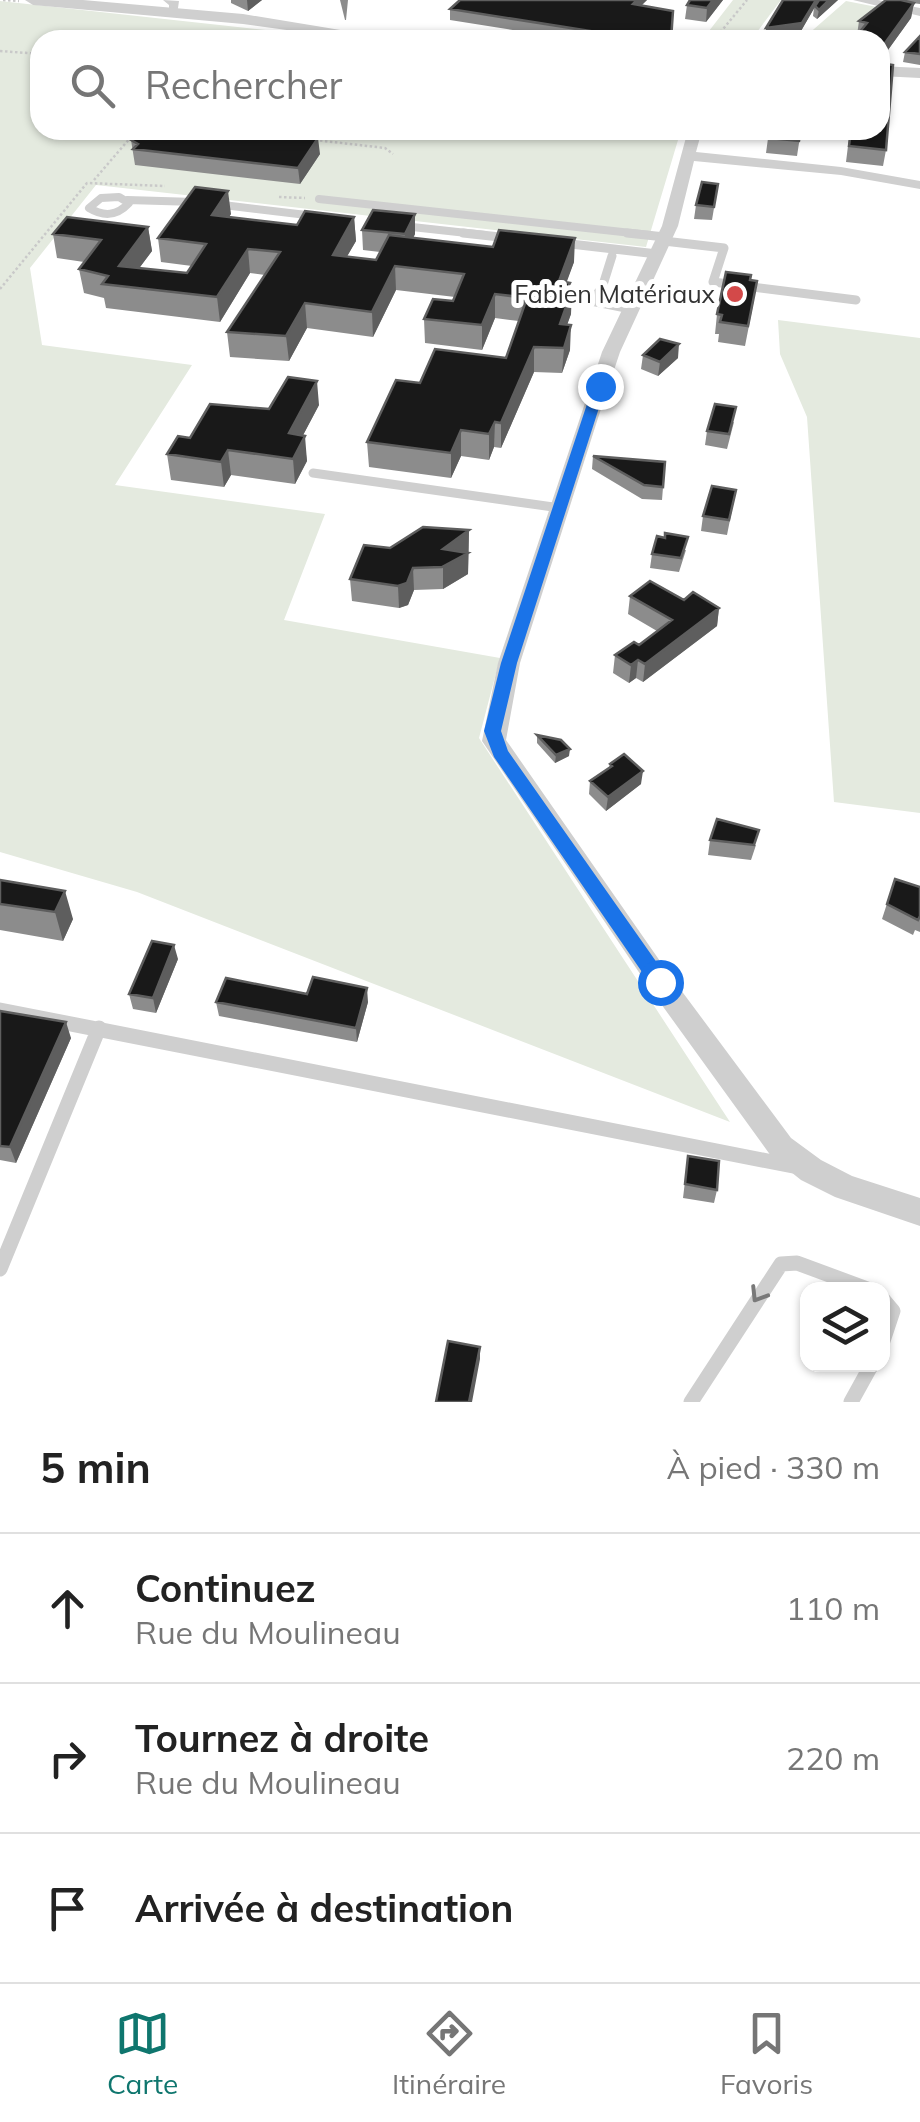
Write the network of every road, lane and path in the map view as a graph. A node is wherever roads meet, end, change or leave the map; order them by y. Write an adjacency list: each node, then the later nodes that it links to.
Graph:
1 (33, 0): 4 (street)
2 (746, 0): 7 (path)
3 (859, 0): 5 (street)
4 (171, 6): 6 (street)
5 (920, 12)
6 (328, 30)
7 (722, 30)
8 (0, 51): 9 (path)
9 (30, 53)
10 (890, 72): 11 (street)
11 (920, 73)
12 (128, 140): 17 (path)
13 (322, 140): 15 (path)
14 (692, 140): 16 (street)
15 (394, 154)
16 (688, 156): 18 (street); 25 (street)
17 (94, 180)
18 (920, 185)
19 (319, 199): 25 (lane)
20 (128, 200): 21 (lane)
21 (326, 218)
22 (382, 224): 23 (lane)
23 (517, 238)
24 (556, 243): 25 (lane)
25 (662, 244): 27 (lane); 28 (street)
26 (612, 256): 28 (lane)
27 (856, 300)
28 (632, 309): 30 (street)
29 (313, 473): 30 (lane)
30 (560, 508): 33 (street)
31 (0, 1010): 32 (lane)
32 (100, 1028): 33 (lane); 35 (lane)
33 (812, 1170): 34 (street)
34 (920, 1212)
35 (0, 1269)
36 (848, 1282): 38 (lane, one-way to 38)
37 (868, 1372): 39 (lane)
38 (691, 1402)
39 (851, 1402)

